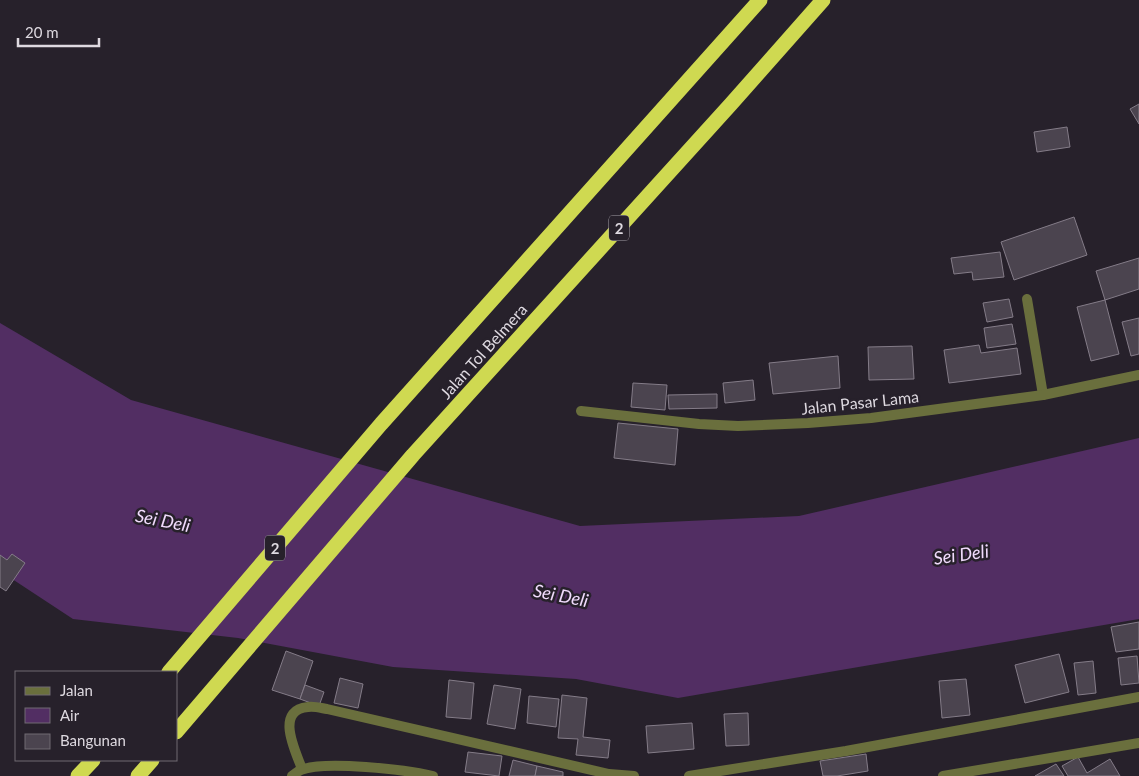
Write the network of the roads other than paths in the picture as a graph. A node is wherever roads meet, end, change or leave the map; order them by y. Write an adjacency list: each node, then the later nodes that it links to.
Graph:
1 (760, 0): 7 (highway, Jalan Tol Belmera / 2)
2 (823, 0): 9 (highway, Jalan Tol Belmera / 2)
3 (1027, 299): 5 (street)
4 (1139, 375): 5 (street, Jalan Pasar Lama)
5 (1043, 395): 6 (street, Jalan Pasar Lama)
6 (581, 411)
7 (170, 671)
8 (1139, 697): 20 (street)
9 (178, 730)
10 (1139, 743): 21 (street)
11 (92, 761): 15 (highway)
12 (151, 761): 16 (highway)
13 (302, 769): 14 (street); 17 (street); 19 (street)
14 (374, 772): 18 (street)
15 (78, 776)
16 (138, 776)
17 (292, 776)
18 (432, 776)
19 (634, 776)
20 (689, 776)
21 (943, 776)

